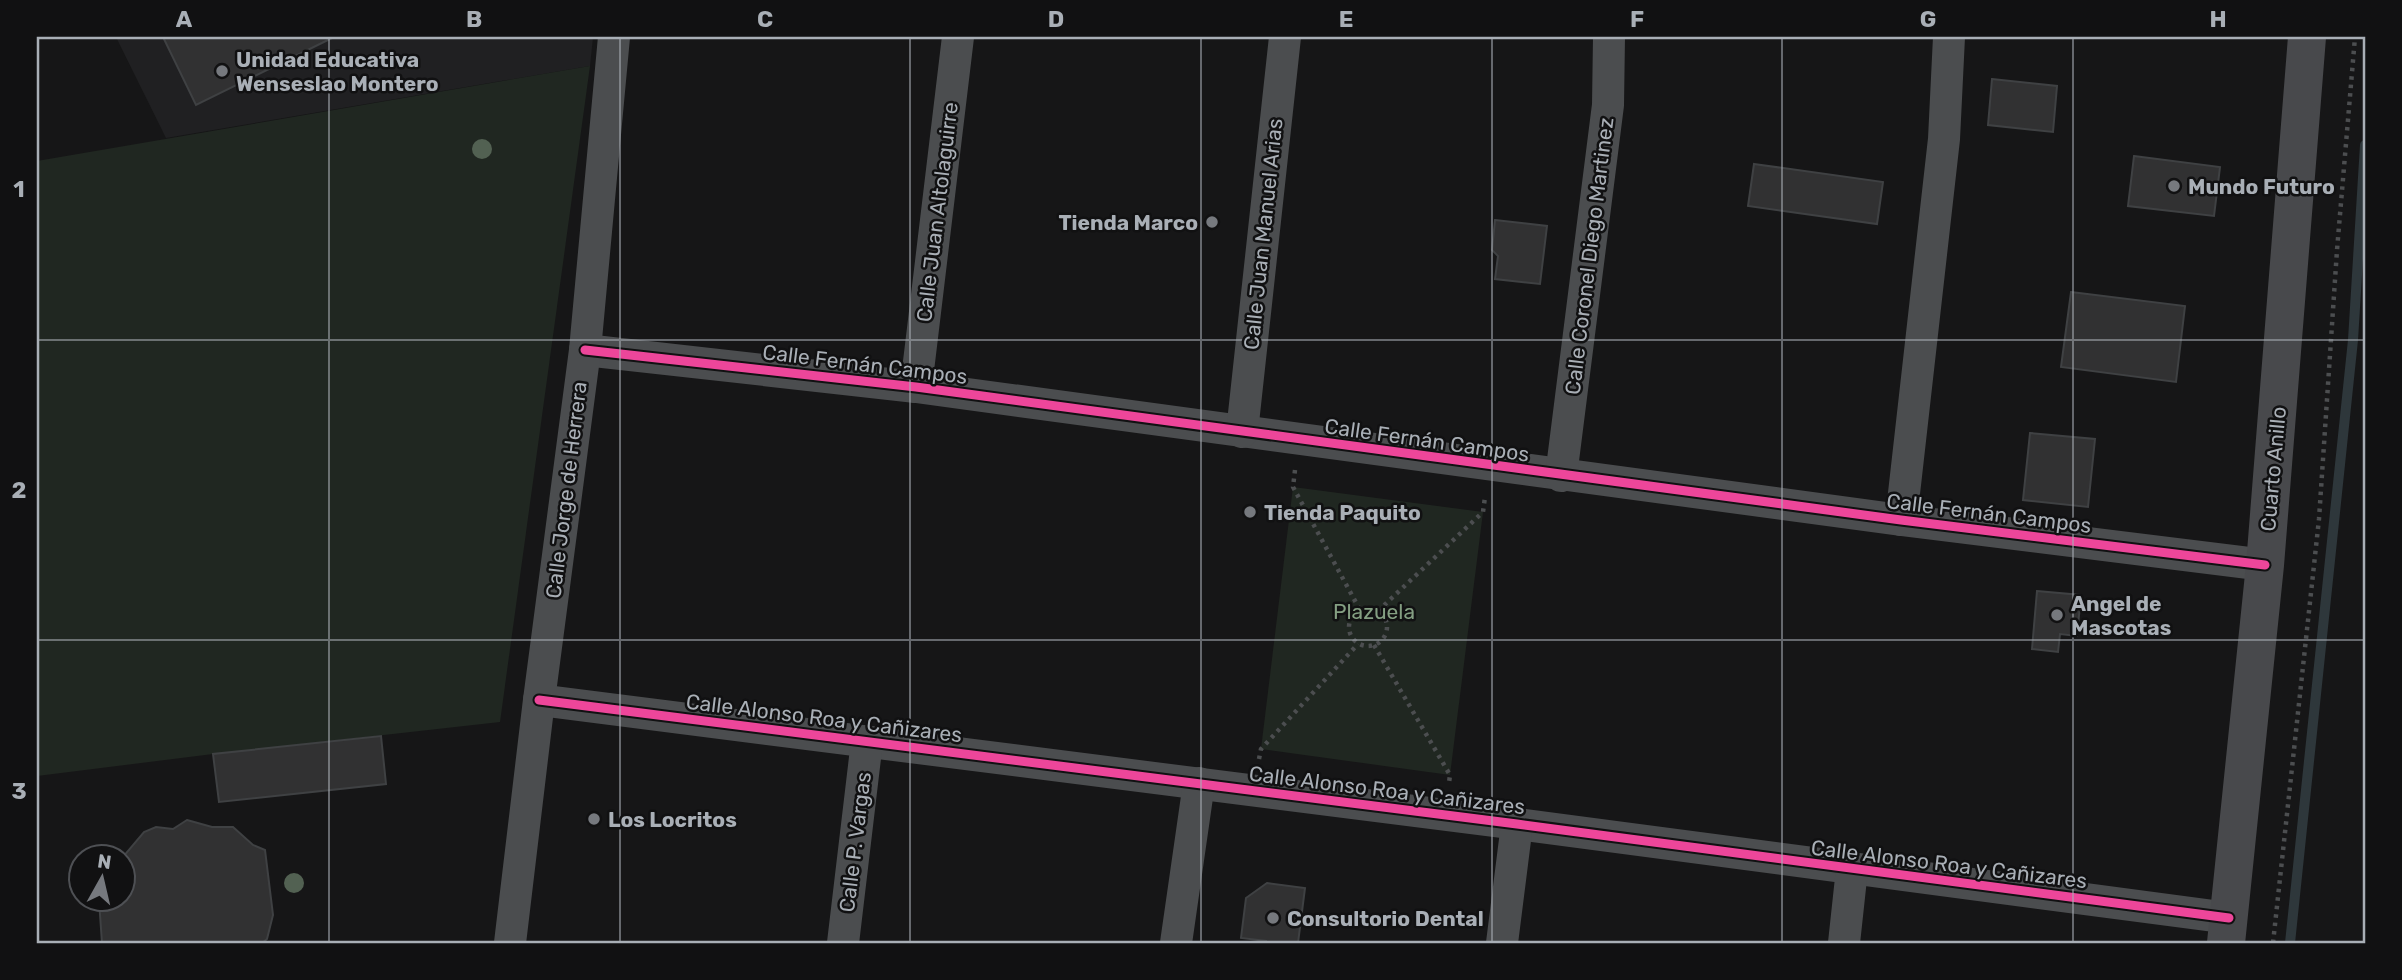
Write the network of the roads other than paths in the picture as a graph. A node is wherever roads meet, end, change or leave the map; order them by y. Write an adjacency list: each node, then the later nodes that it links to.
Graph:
1 (614, 37): 7 (street, Calle Jorge de Herrera)
2 (958, 37): 8 (street, Calle Juan Altolaguirre)
3 (1285, 37): 9 (street, Calle Juan Manuel Arias)
4 (1609, 37): 10 (street, Calle Coronel Diego Martinez)
5 (1949, 37): 11 (street)
6 (2307, 37): 12 (highway, Cuarto Anillo)
7 (585, 350): 8 (street, Calle Fernán Campos); 13 (street, Calle Jorge de Herrera)
8 (916, 387): 9 (street, Calle Fernán Campos)
9 (1241, 432): 10 (street, Calle Fernán Campos)
10 (1561, 476): 11 (street, Calle Fernán Campos)
11 (1901, 520): 12 (street, Calle Fernán Campos)
12 (2265, 565): 18 (highway, Cuarto Anillo)
13 (539, 700): 14 (street, Calle Alonso Roa y Cañizares); 19 (street, Calle Jorge de Herrera)
14 (867, 741): 15 (street, Calle Alonso Roa y Cañizares); 20 (street, Calle P. Vargas)
15 (1199, 783): 16 (street, Calle Alonso Roa y Cañizares); 21 (street)
16 (1517, 824): 17 (street, Calle Alonso Roa y Cañizares); 22 (street)
17 (1852, 869): 18 (street, Calle Alonso Roa y Cañizares); 23 (street)
18 (2228, 931)
19 (510, 943)
20 (843, 943)
21 (1176, 943)
22 (1502, 943)
23 (1844, 943)

